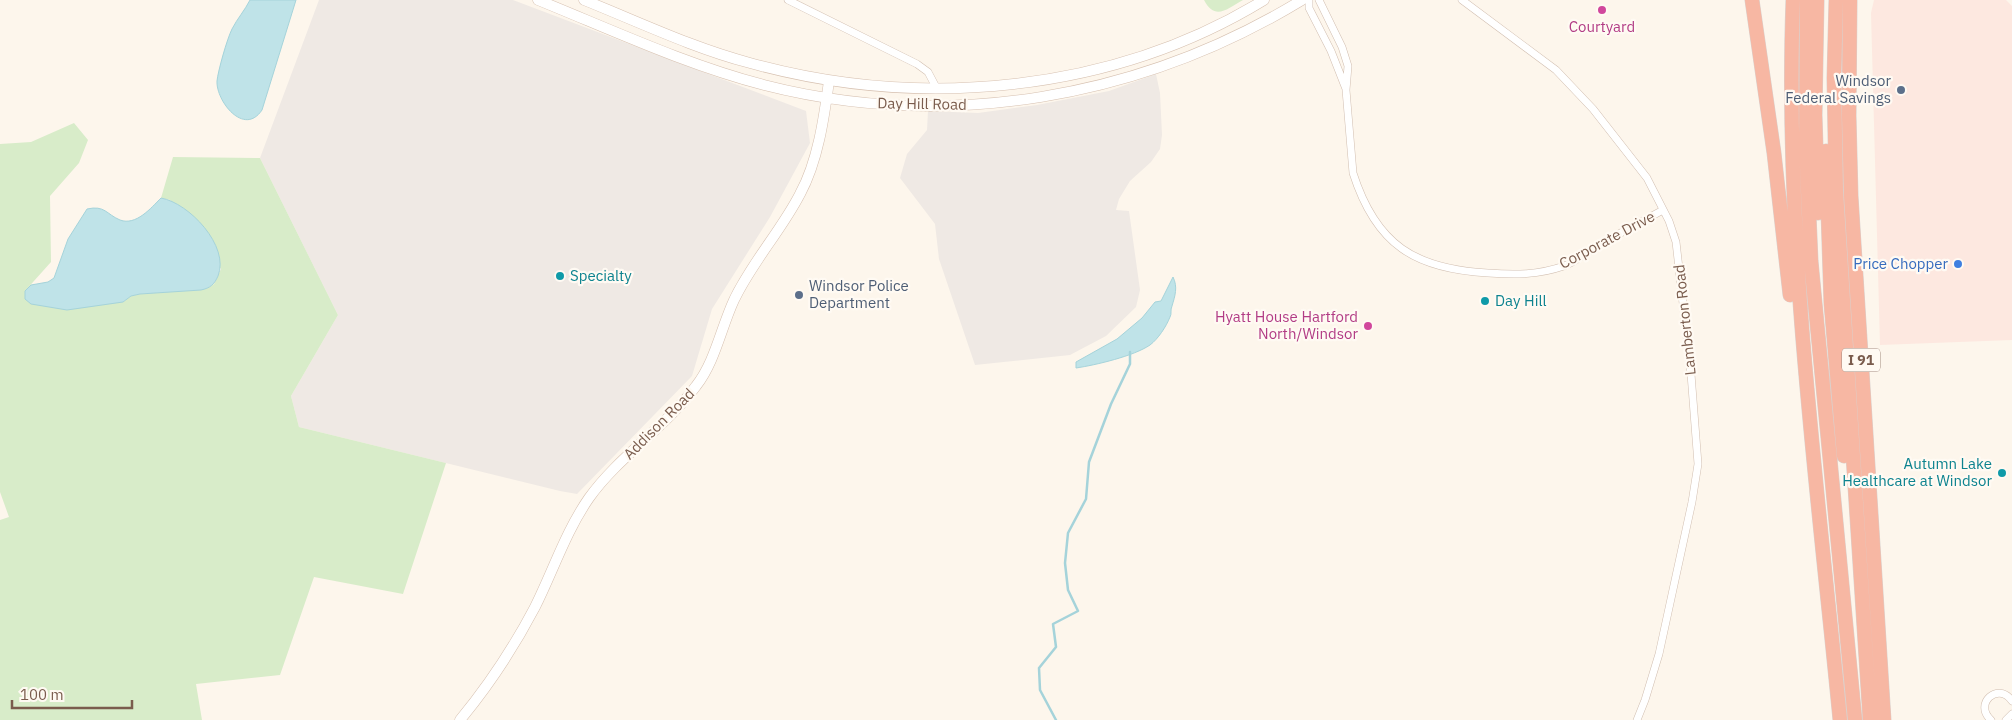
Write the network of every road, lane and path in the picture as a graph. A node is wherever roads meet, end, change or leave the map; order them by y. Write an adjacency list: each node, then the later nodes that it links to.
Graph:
1 (538, 0): 22 (main road, Day Hill Road)
2 (584, 0): 18 (main road, Day Hill Road)
3 (788, 0): 20 (street)
4 (1264, 0): 16 (main road, Day Hill Road)
5 (1302, 0): 17 (main road, Day Hill Road)
6 (1309, 0): 21 (street, Corporate Drive)
7 (1319, 0): 21 (street, Corporate Drive)
8 (1462, 0): 24 (street, Lamberton Road)
9 (1752, 0): 25 (highway)
10 (1793, 0): 25 (highway)
11 (1807, 0): 26 (highway)
12 (1817, 0): 26 (highway)
13 (1827, 0): 27 (highway)
14 (1836, 0): 27 (highway)
15 (1850, 0): 35 (highway, I 91)
16 (1125, 61): 17 (main road); 19 (main road, Day Hill Road)
17 (1132, 77): 23 (main road, Day Hill Road)
18 (829, 81): 20 (main road, Day Hill Road); 22 (main road, Addison Road)
19 (1036, 81): 20 (main road, Day Hill Road); 23 (main road)
20 (937, 89)
21 (1346, 90): 24 (street, Corporate Drive)
22 (827, 98): 23 (main road, Day Hill Road); 30 (main road, Addison Road)
23 (1039, 98)
24 (1663, 210): 31 (street, Lamberton Road)
25 (1807, 373): 32 (highway)
26 (1836, 528): 33 (highway)
27 (1859, 548): 34 (highway)
28 (2012, 701): 36 (street)
29 (2012, 714): 37 (street)
30 (460, 720)
31 (1637, 720)
32 (1840, 720)
33 (1855, 720)
34 (1870, 720)
35 (1884, 720)
36 (1991, 720)
37 (2006, 720)

